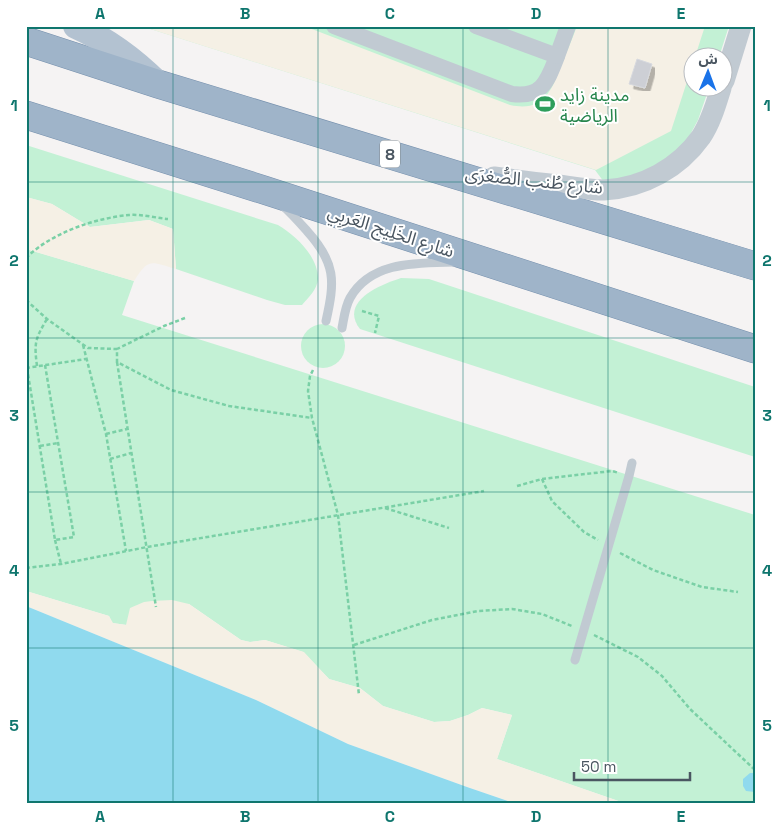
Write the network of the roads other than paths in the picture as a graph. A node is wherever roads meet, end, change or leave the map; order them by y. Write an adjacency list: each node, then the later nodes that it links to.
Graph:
1 (76, 26): 9 (main road)
2 (334, 26): 8 (street)
3 (476, 26): 8 (street)
4 (568, 26): 8 (street)
5 (741, 26): 7 (street)
6 (26, 41): 9 (highway, 8)
7 (734, 49)
8 (557, 56)
9 (158, 84): 12 (highway, 8)
10 (718, 98): 12 (street, شارع طُنب الصُّغرَى)
11 (26, 115): 13 (highway, شارع الخَلِيج العَربِي)
12 (446, 171): 15 (highway, 8)
13 (264, 190): 14 (highway, شارع الخَلِيج العَربِي); 16 (lane)
14 (484, 262): 17 (lane); 18 (highway, شارع الخَلِيج العَربِي)
15 (755, 266)
16 (326, 321)
17 (342, 328)
18 (755, 349)
19 (632, 463): 20 (lane)
20 (575, 660)

